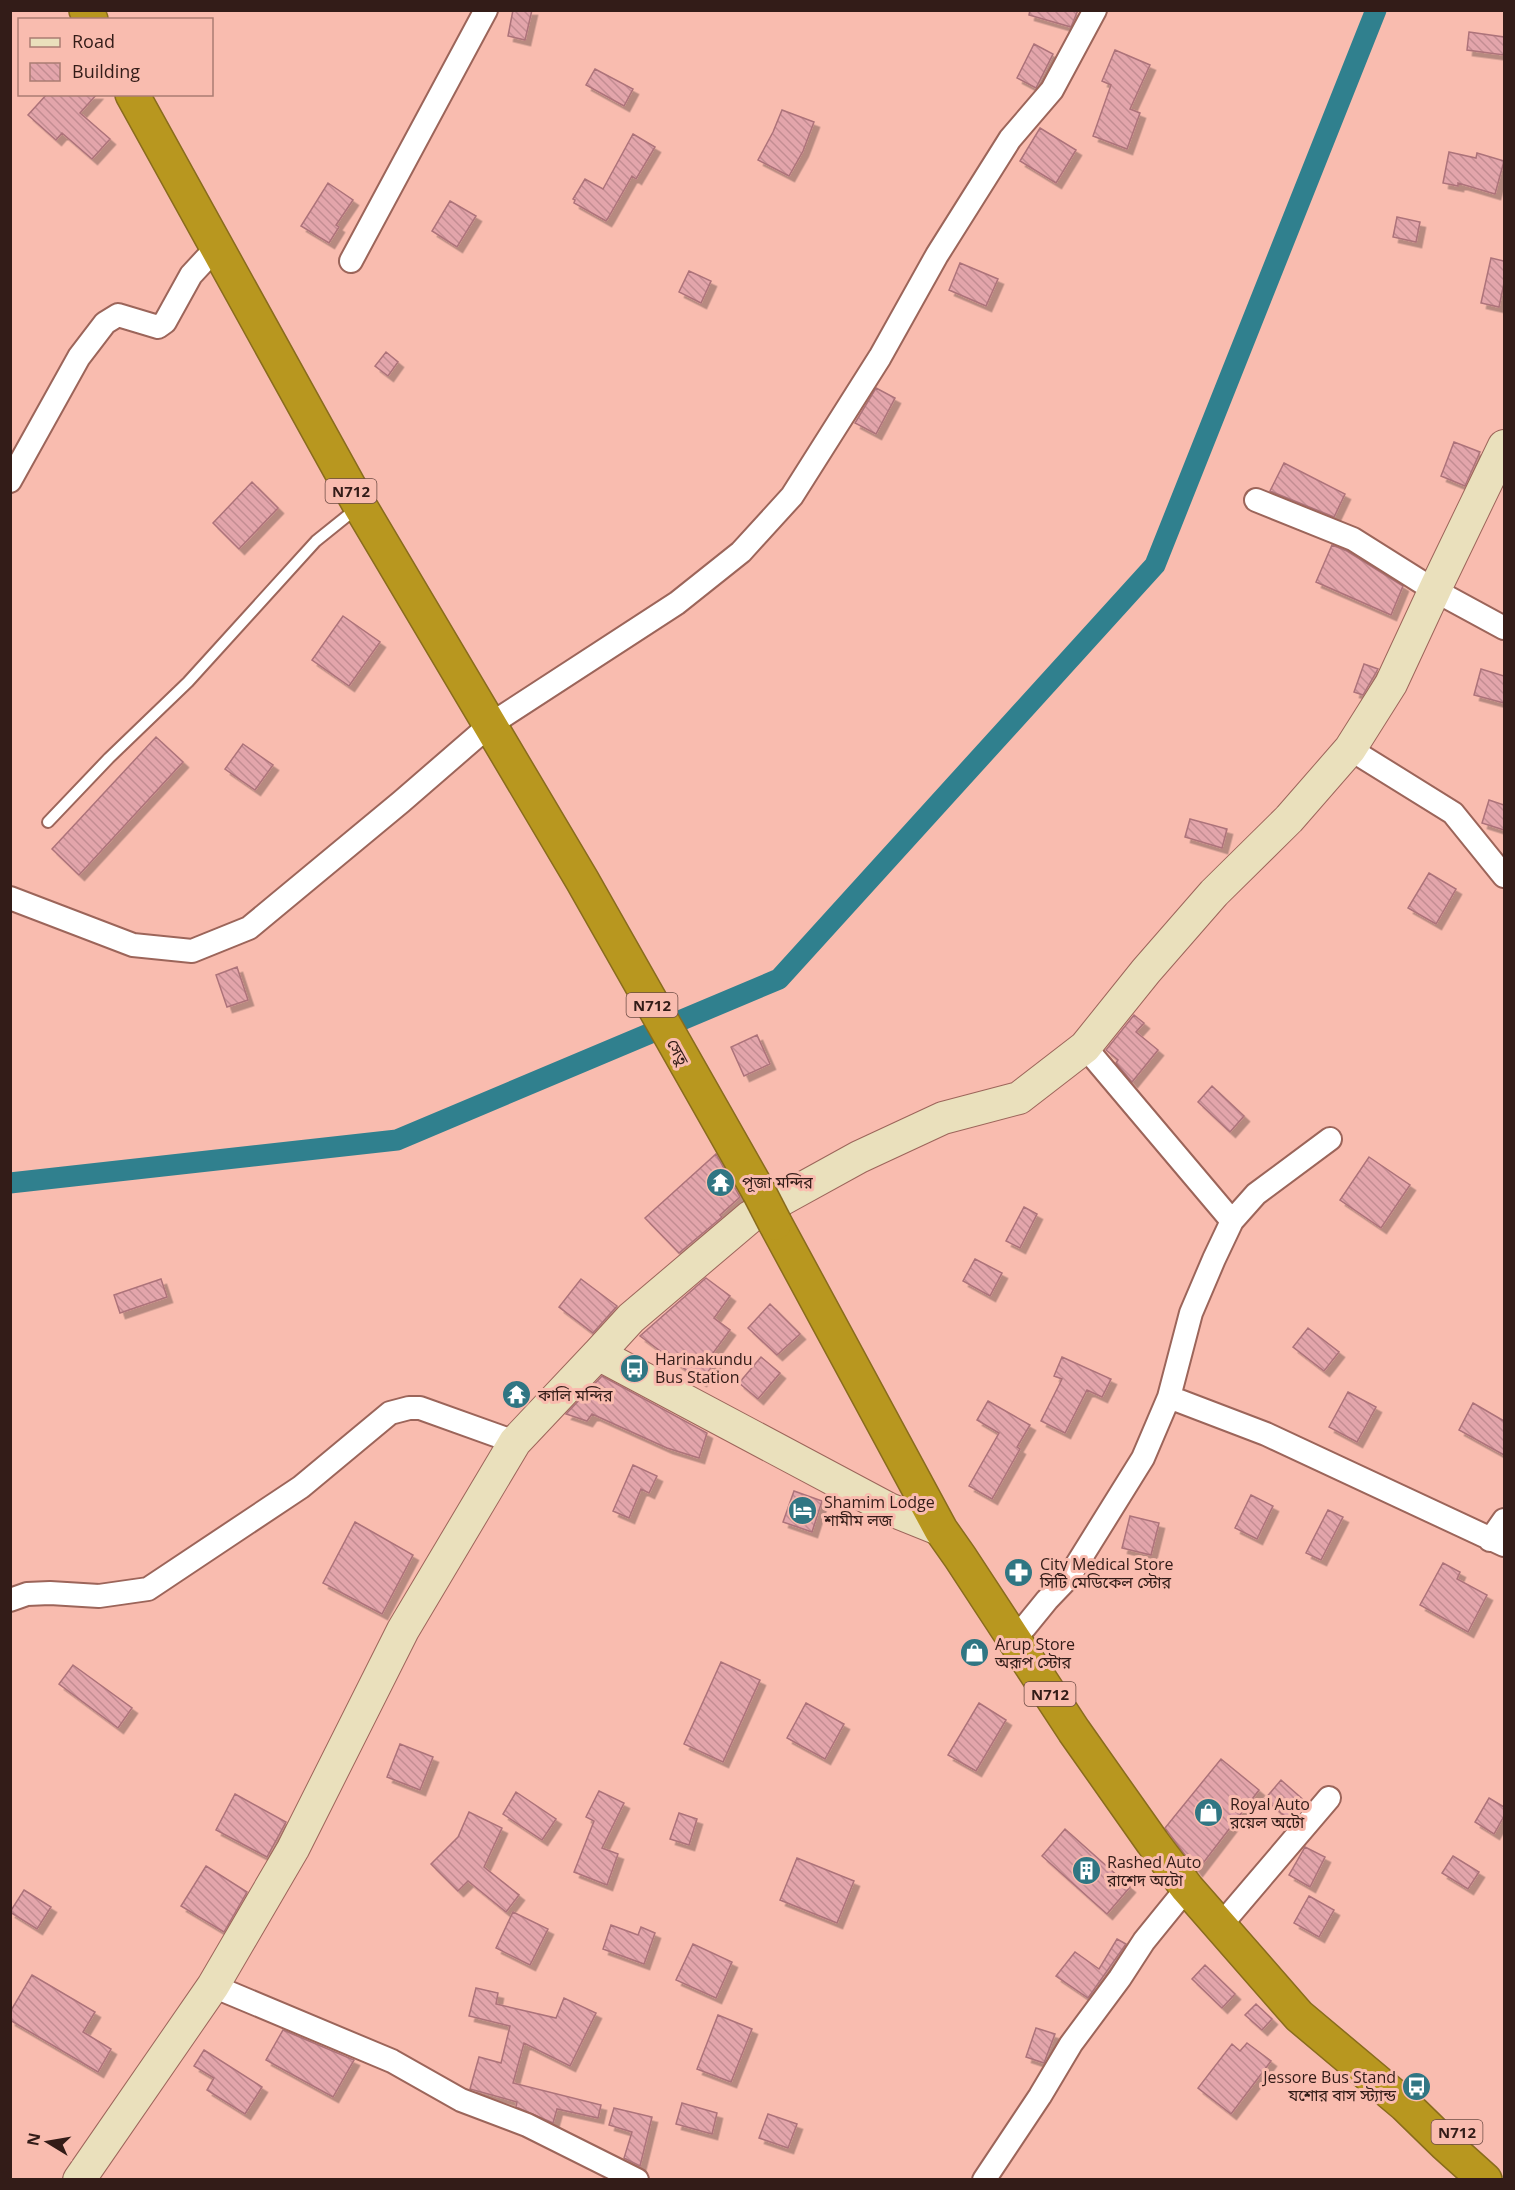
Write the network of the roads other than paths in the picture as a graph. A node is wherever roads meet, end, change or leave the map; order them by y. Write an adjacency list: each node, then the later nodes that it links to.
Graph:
1 (486, 10): 5 (street)
2 (1095, 10): 12 (street)
3 (133, 96): 4 (highway, N712)
4 (216, 248): 7 (street); 9 (highway, N712)
5 (351, 261)
6 (1504, 446): 10 (main road)
7 (10, 481)
8 (1256, 500): 10 (street)
9 (360, 506): 12 (highway, N712); 14 (lane)
10 (1434, 590): 11 (street); 13 (main road)
11 (1504, 628)
12 (491, 724): 16 (street); 24 (highway, সেতু / N712, bridge)
13 (1350, 748): 15 (street); 17 (main road)
14 (48, 822)
15 (1504, 876)
16 (10, 898)
17 (1085, 1047): 19 (street); 20 (main road)
18 (1330, 1139): 19 (street)
19 (1232, 1221): 21 (street)
20 (598, 1354): 22 (main road); 24 (main road)
21 (1169, 1397): 25 (street); 27 (street)
22 (515, 1442): 26 (street); 31 (main road)
23 (1504, 1520): 25 (street)
24 (941, 1530): 27 (highway, N712)
25 (1497, 1543)
26 (10, 1600)
27 (1013, 1637): 29 (highway, N712)
28 (1329, 1798): 30 (street)
29 (1187, 1888): 30 (highway, N712); 36 (street)
30 (1220, 1926): 32 (highway, N712)
31 (213, 1986): 34 (main road); 35 (street)
32 (1405, 2105): 33 (highway, N712); 37 (highway, N712)
33 (1504, 2166)
34 (79, 2180)
35 (637, 2180)
36 (984, 2180)
37 (1485, 2180)

